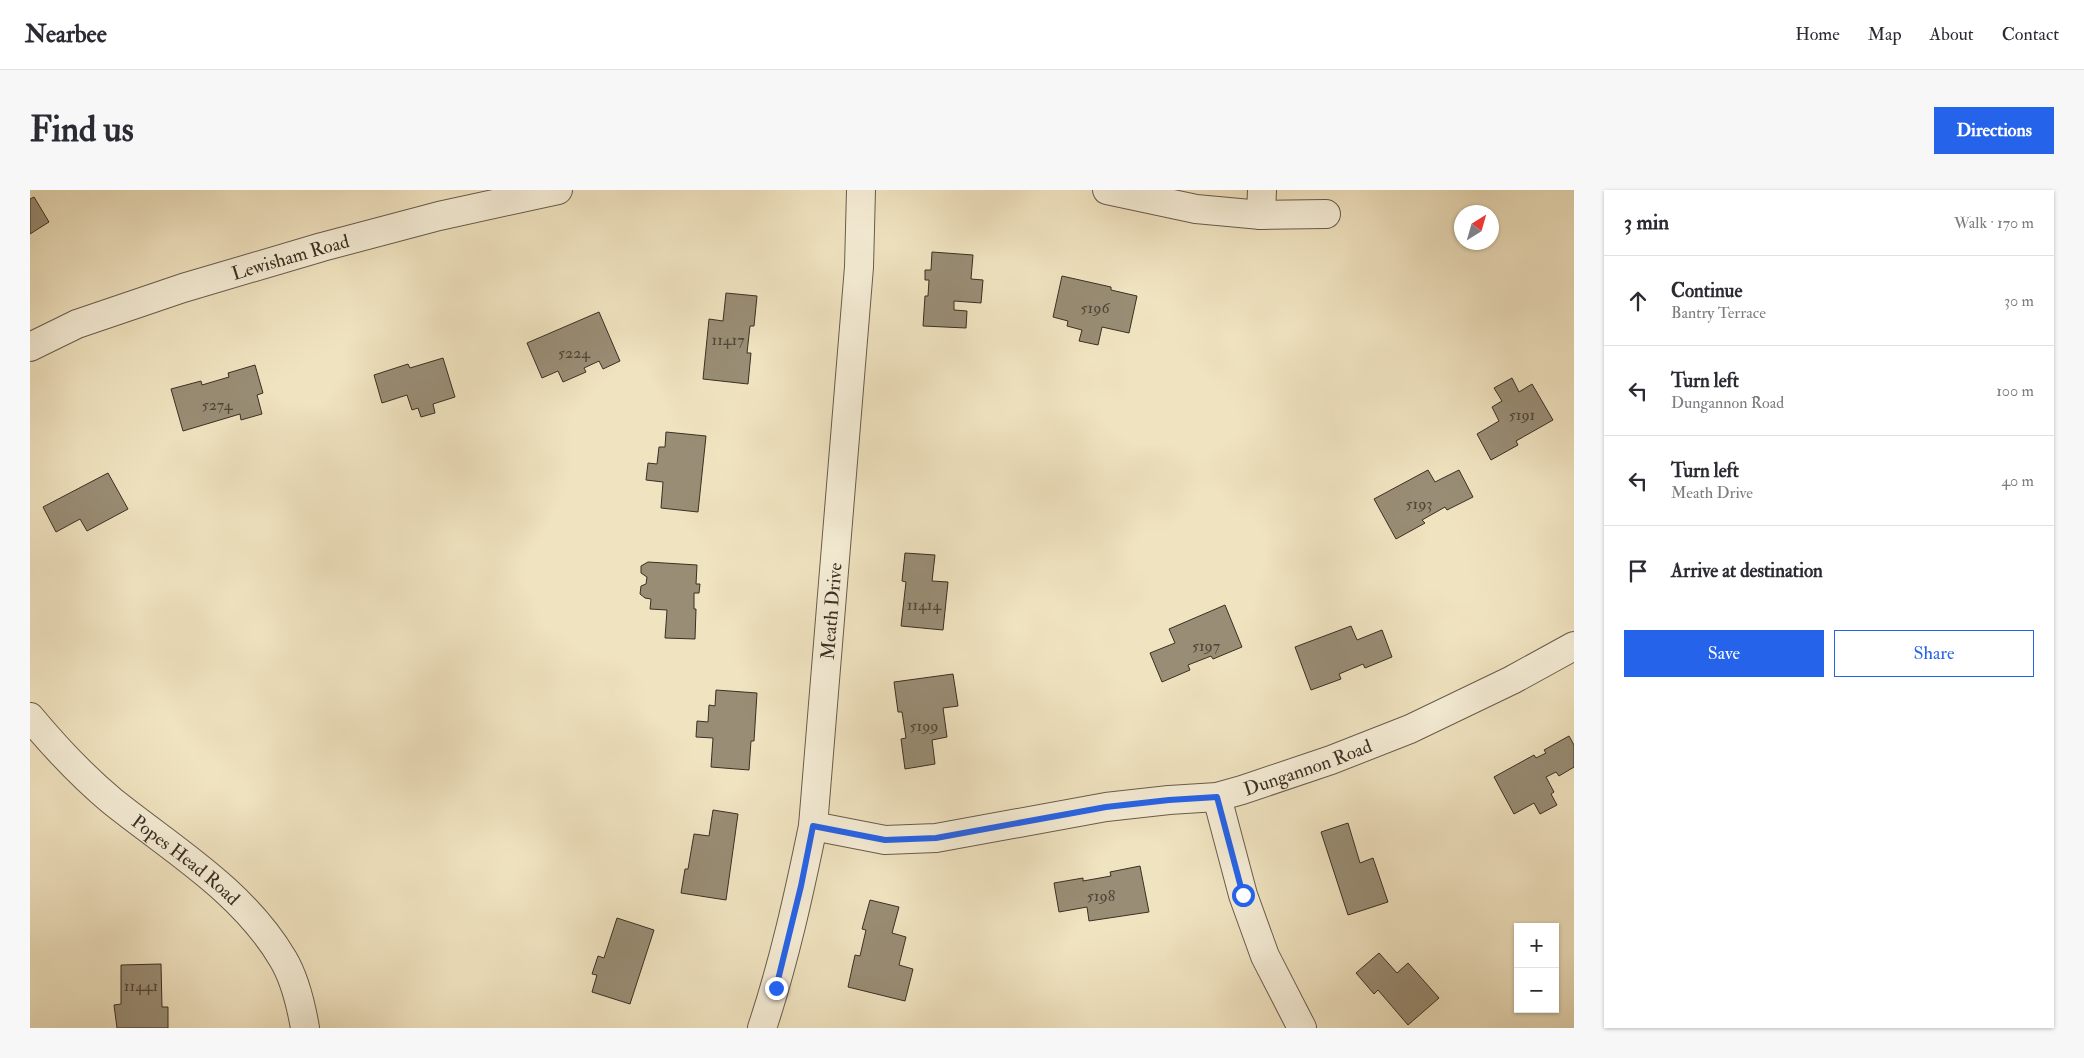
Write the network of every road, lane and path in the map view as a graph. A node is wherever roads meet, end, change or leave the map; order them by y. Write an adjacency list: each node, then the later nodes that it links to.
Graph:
1 (558, 190): 6 (street, Lewisham Road)
2 (860, 190): 10 (street, Meath Drive)
3 (1107, 190): 4 (street)
4 (1262, 202): 5 (street)
5 (1326, 214)
6 (30, 347)
7 (1574, 646): 9 (street, Dungannon Road)
8 (30, 717): 11 (street, Popes Head Road)
9 (1217, 797): 10 (street, Dungannon Road); 13 (street)
10 (813, 826): 12 (street, Meath Drive)
11 (304, 1028)
12 (762, 1028)
13 (1302, 1028)

